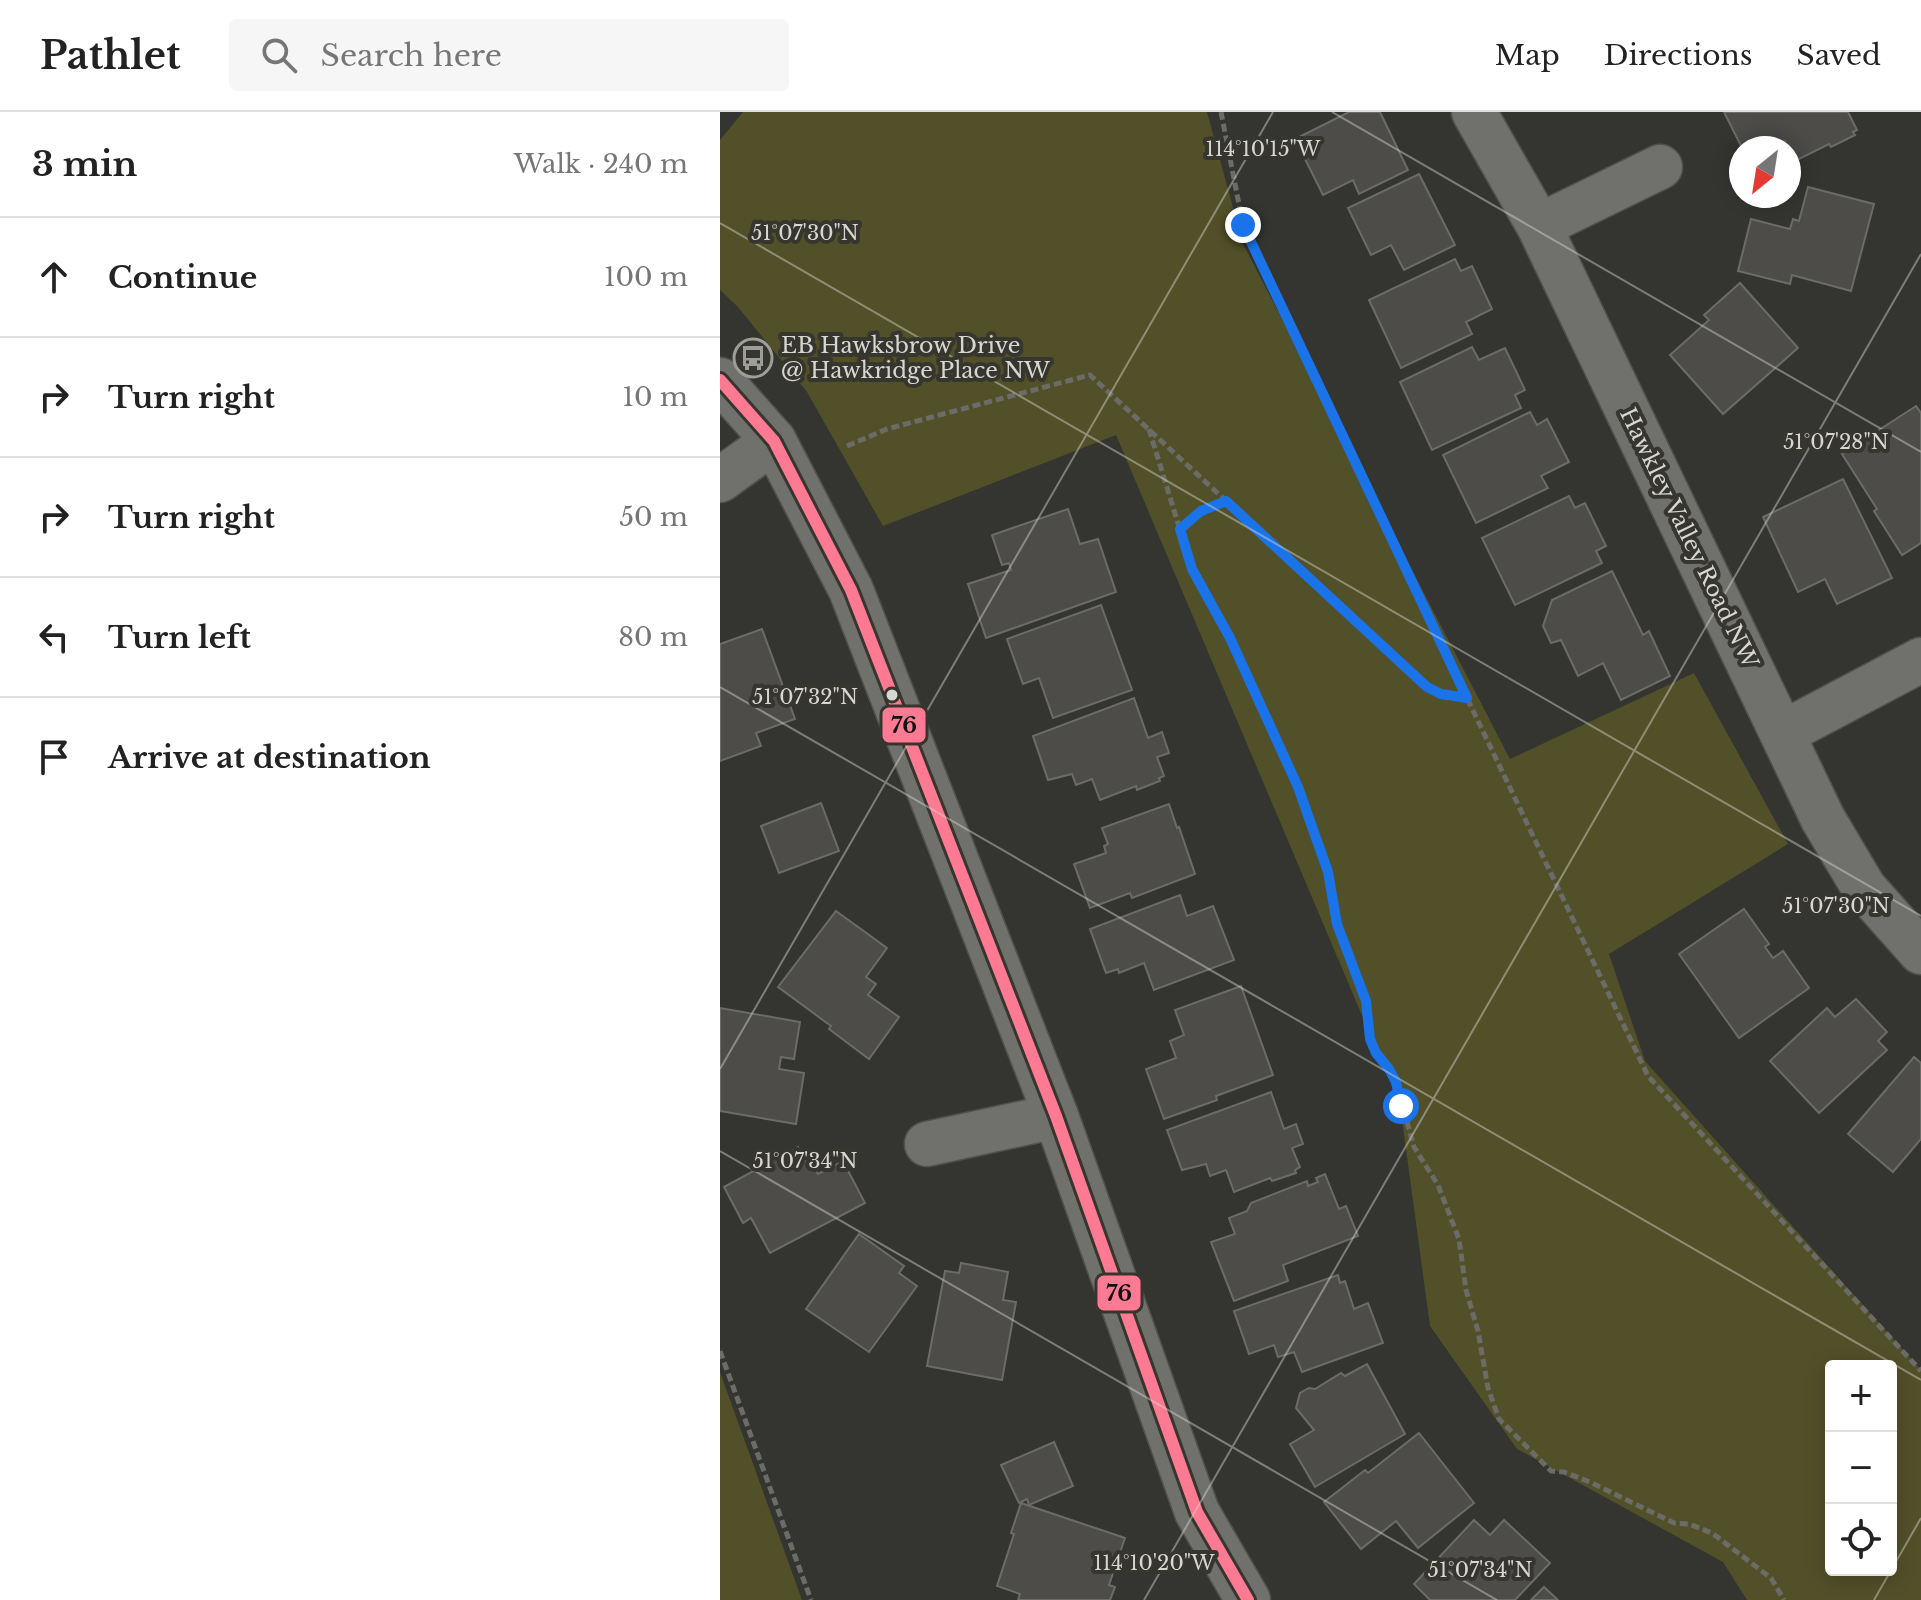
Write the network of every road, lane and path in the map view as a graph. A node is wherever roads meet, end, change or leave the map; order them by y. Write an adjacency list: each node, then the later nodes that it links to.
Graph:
1 (1221, 112): 13 (path)
2 (1474, 112): 4 (street, Hawkley Valley Road NW)
3 (1660, 167): 4 (street)
4 (1539, 226): 14 (street, Hawkley Valley Road NW)
5 (720, 380): 7 (street)
6 (1149, 428): 8 (path); 10 (path); 11 (path)
7 (774, 441): 9 (street); 16 (street)
8 (847, 446)
9 (720, 480)
10 (1226, 501): 11 (path); 13 (path)
11 (1180, 529): 22 (path)
12 (1921, 660): 14 (street)
13 (1467, 698): 19 (path)
14 (1783, 733): 15 (street, Hawkley Valley Road NW)
15 (1921, 952)
16 (1056, 1116): 17 (street); 21 (street)
17 (927, 1144)
18 (720, 1351): 20 (path)
19 (1921, 1371)
20 (811, 1600)
21 (1248, 1600)
22 (1784, 1600)

